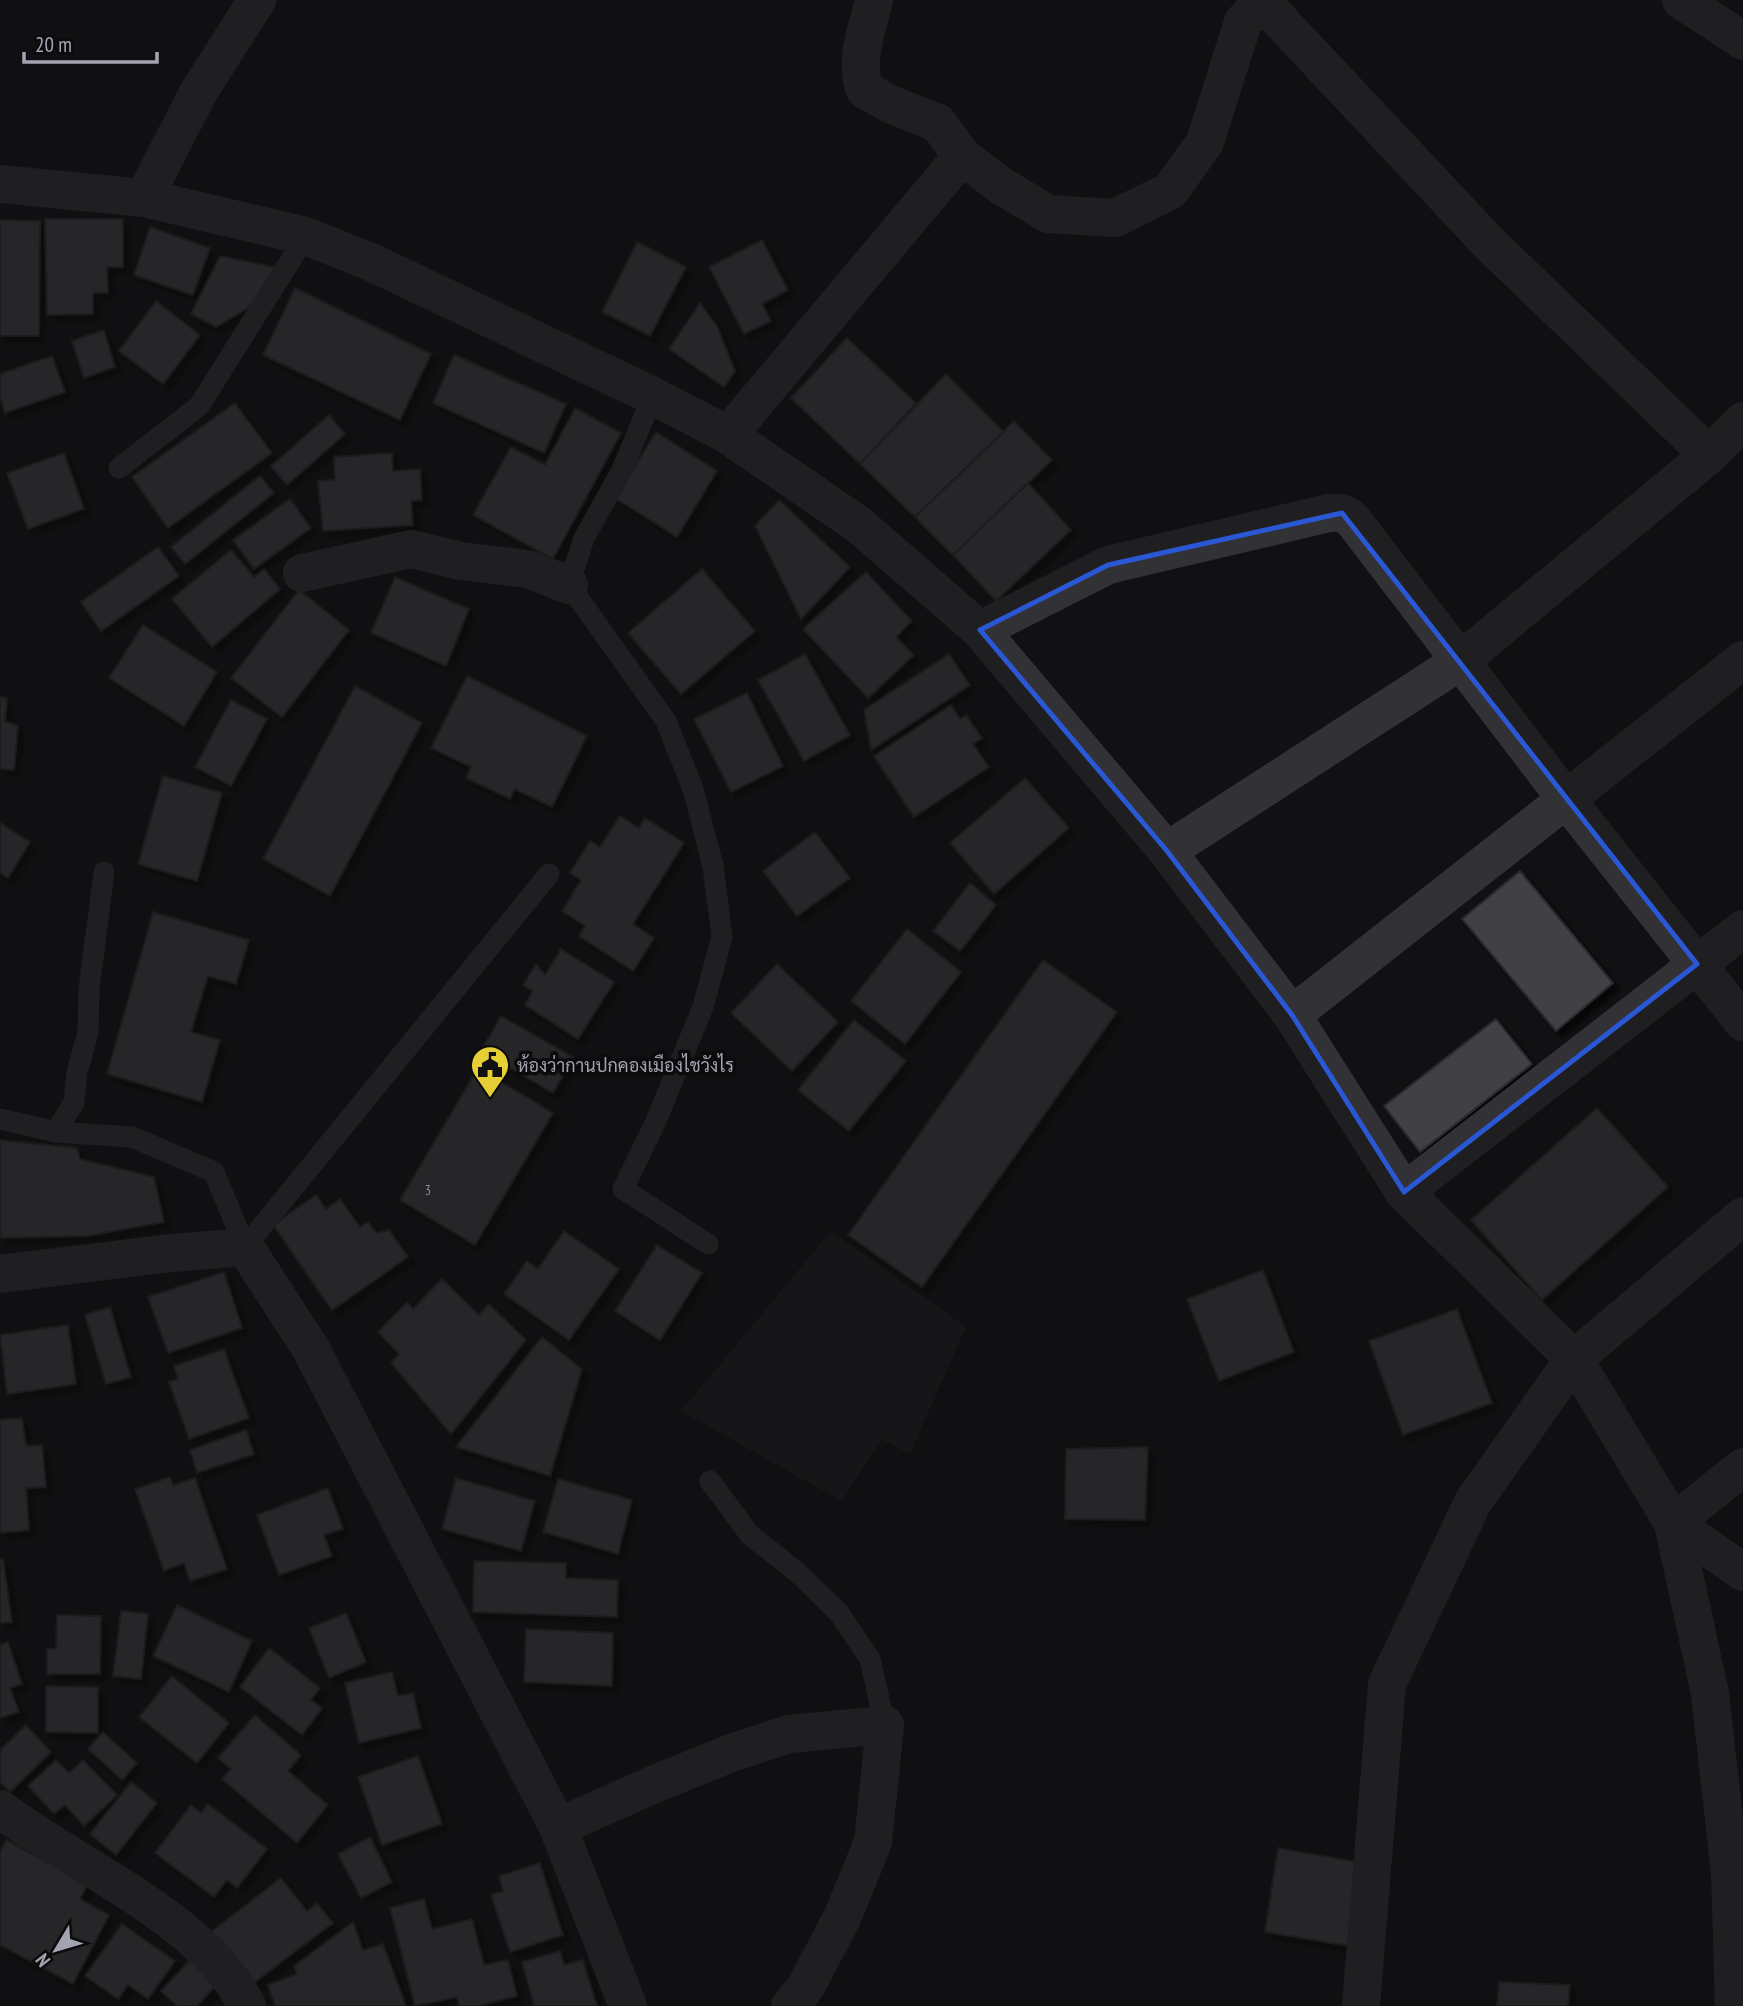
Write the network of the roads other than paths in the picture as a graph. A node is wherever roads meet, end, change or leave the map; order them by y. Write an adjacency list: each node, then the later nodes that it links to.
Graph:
1 (257, 0): 7 (street)
2 (874, 0): 5 (street)
3 (1681, 0): 4 (street)
4 (1743, 41)
5 (962, 156): 11 (street); 12 (street)
6 (0, 184): 7 (street)
7 (144, 198): 8 (street)
8 (306, 236): 9 (street); 13 (lane)
9 (653, 396): 11 (street); 15 (lane)
10 (1743, 421): 12 (street)
11 (728, 435): 16 (street)
12 (1709, 456): 18 (street)
13 (119, 468)
14 (302, 573): 15 (street)
15 (569, 585): 31 (lane)
16 (980, 630): 18 (street); 20 (street)
17 (1743, 660): 19 (street)
18 (1459, 662): 19 (street); 20 (street)
19 (1566, 799): 24 (street); 25 (street)
20 (1167, 851): 25 (street)
21 (104, 872): 28 (lane)
22 (549, 874): 32 (lane)
23 (1743, 929): 24 (street)
24 (1698, 964): 26 (street); 29 (street)
25 (1292, 1015): 29 (street)
26 (1743, 1021)
27 (0, 1119): 28 (lane)
28 (55, 1132): 32 (lane)
29 (1404, 1192): 34 (street)
30 (1743, 1216): 34 (street)
31 (708, 1244)
32 (245, 1247): 33 (street); 41 (street)
33 (0, 1273)
34 (1574, 1359): 37 (street); 45 (street)
35 (1743, 1467): 37 (street)
36 (710, 1481): 39 (lane)
37 (1672, 1523): 38 (street); 46 (street)
38 (1743, 1573)
39 (884, 1725): 41 (street); 44 (street)
40 (0, 1809): 42 (street)
41 (558, 1827): 43 (street)
42 (247, 2006)
43 (628, 2006)
44 (790, 2006)
45 (1362, 2006)
46 (1734, 2006)

